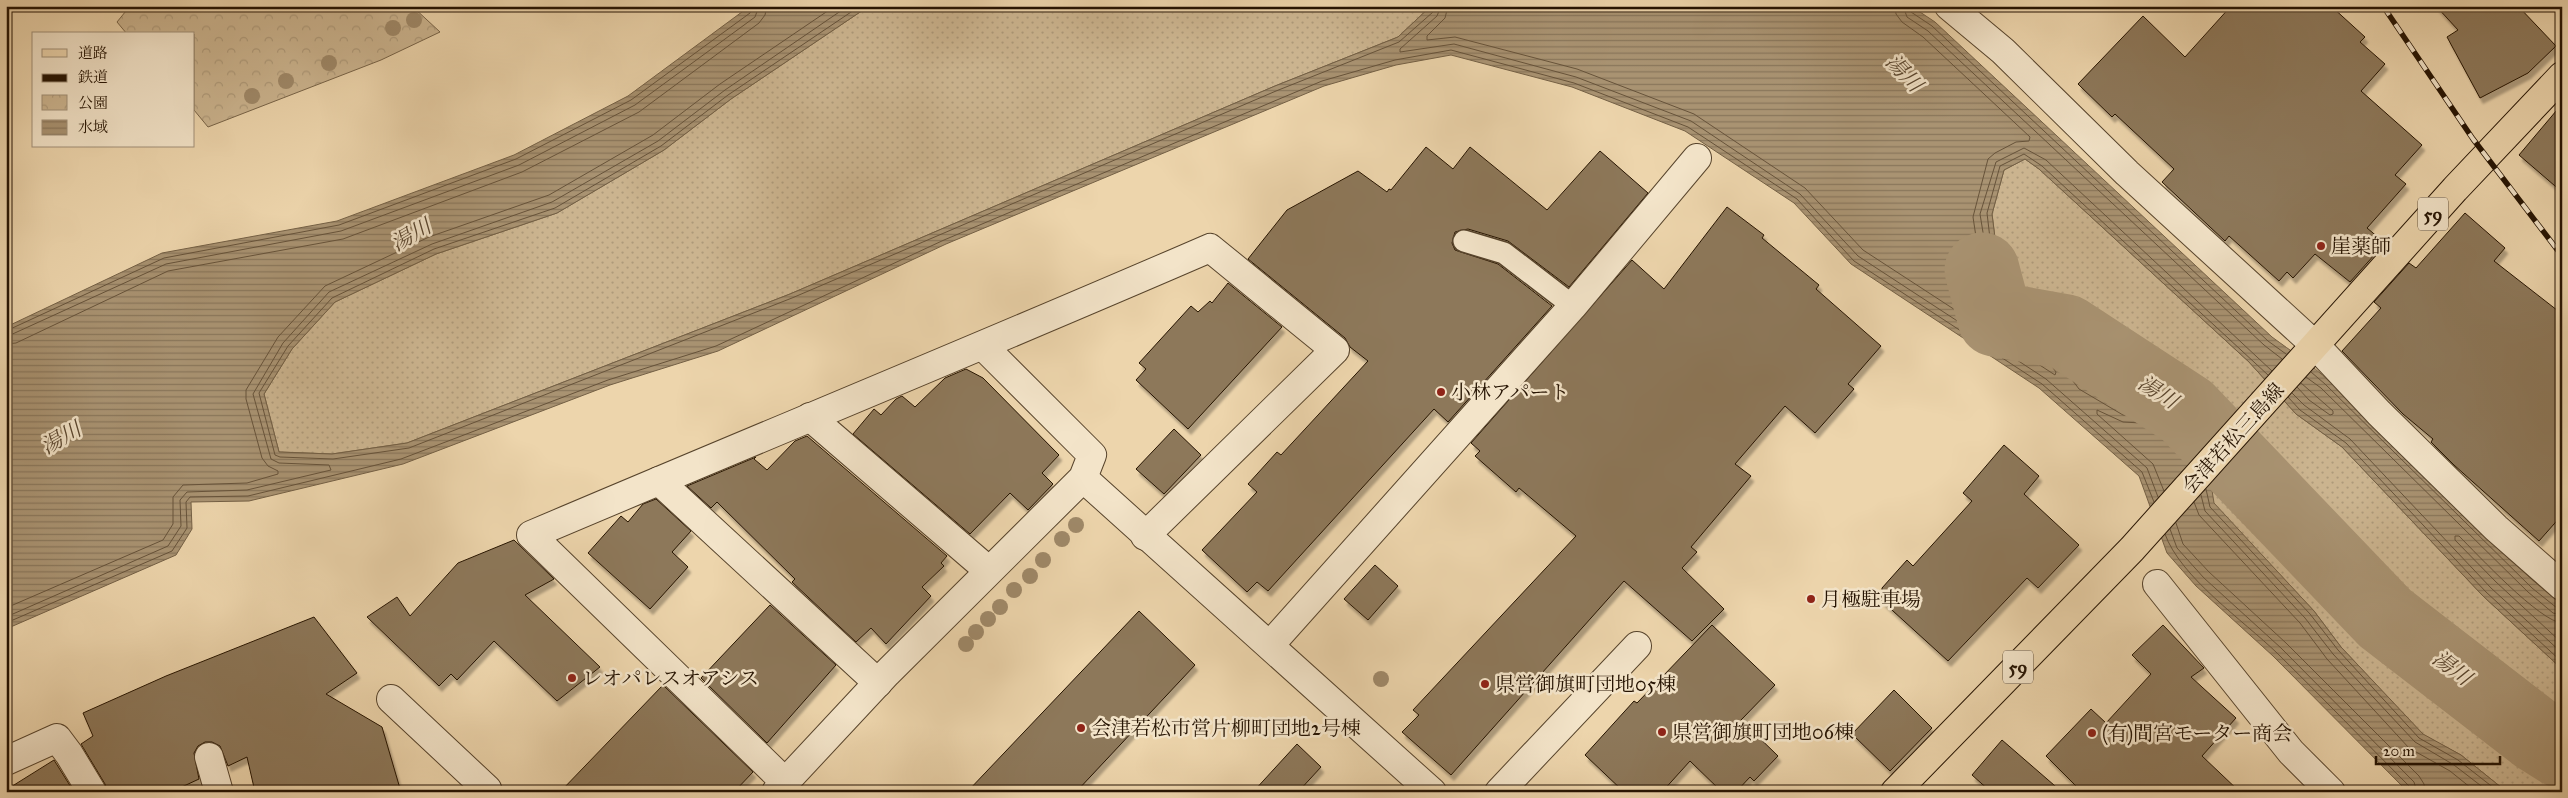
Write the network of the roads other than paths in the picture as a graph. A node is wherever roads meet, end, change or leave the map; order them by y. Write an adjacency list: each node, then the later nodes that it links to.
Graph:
1 (1949, 6): 7 (street)
2 (2562, 76): 7 (main road, 会津若松三島線 / 59)
3 (1697, 158): 5 (street)
4 (1464, 241): 5 (lane)
5 (1572, 306): 15 (street)
6 (982, 346): 8 (street); 9 (street); 11 (street)
7 (2312, 350): 14 (street); 27 (main road, 会津若松三島線 / 59)
8 (810, 416): 10 (street); 12 (street)
9 (1083, 478): 11 (street); 12 (street)
10 (659, 481): 17 (street); 21 (street)
11 (1145, 536): 15 (street)
12 (988, 570): 17 (street)
13 (2157, 584): 28 (street)
14 (2562, 586)
15 (1270, 645): 25 (street)
16 (1637, 646): 26 (street)
17 (878, 683): 21 (street)
18 (391, 699): 24 (street)
19 (209, 757): 23 (street)
20 (6, 761): 22 (street)
21 (781, 787)
22 (92, 792)
23 (218, 792)
24 (486, 792)
25 (1432, 792)
26 (1499, 792)
27 (1896, 792)
28 (2331, 792)

